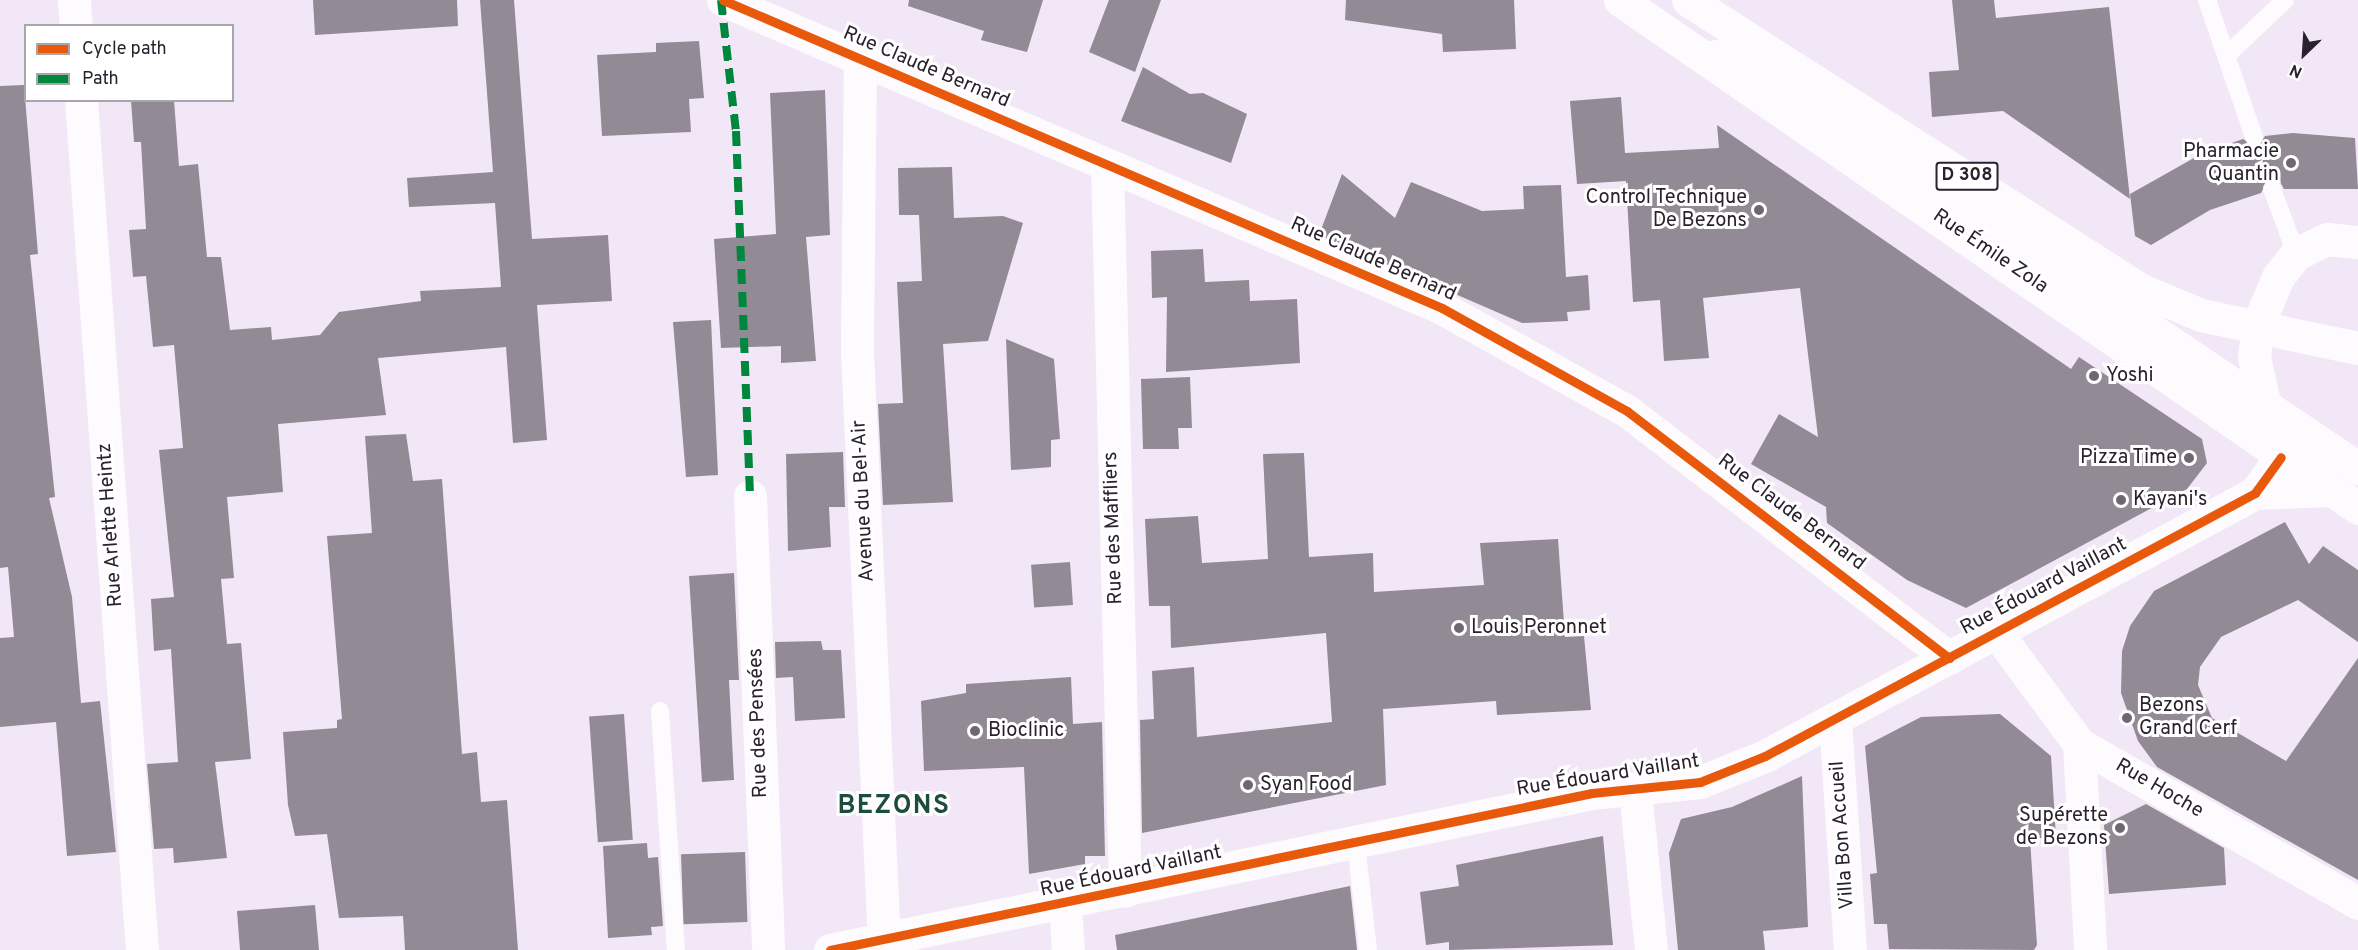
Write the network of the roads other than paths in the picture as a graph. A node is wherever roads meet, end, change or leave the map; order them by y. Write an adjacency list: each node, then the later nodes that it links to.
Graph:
1 (74, 0): 7 (street)
2 (723, 0): 10 (street, Rue Claude Bernard)
3 (1620, 0): 8 (street, Rue Émile Zola / D 308)
4 (1688, 0): 17 (street, D 308)
5 (2207, 0): 9 (lane)
6 (2285, 0): 9 (lane)
7 (76, 24)
8 (1683, 43): 19 (street); 21 (street, Rue Émile Zola / D 308)
9 (2226, 56): 12 (lane)
10 (860, 59): 13 (street, Rue Claude Bernard); 35 (street, Avenue du Bel-Air)
11 (81, 102): 36 (street, Rue Arlette Heintz)
12 (2254, 137)
13 (1107, 165): 26 (street, Rue Claude Bernard); 32 (street, Rue des Maffliers)
14 (2272, 189): 16 (lane)
15 (2358, 242): 16 (street)
16 (2296, 254): 17 (street)
17 (2258, 324): 18 (street, D 308); 19 (street)
18 (2358, 348)
19 (2264, 404): 20 (street); 21 (street)
20 (2350, 456): 21 (street)
21 (2281, 457): 22 (street, Rue Édouard Vaillant); 24 (street, Rue Émile Zola / D 308)
22 (2255, 494): 24 (street, Rue Édouard Vaillant); 25 (street, Rue Édouard Vaillant)
23 (750, 496): 38 (street, Rue des Pensées)
24 (2349, 496)
25 (1996, 633): 26 (street, Rue Édouard Vaillant); 29 (street, Rue Hoche)
26 (1949, 658): 28 (street, Rue Édouard Vaillant)
27 (660, 711): 37 (lane)
28 (1835, 719): 30 (street, Rue Édouard Vaillant); 43 (street, Villa Bon Accueil)
29 (2079, 744): 33 (street, Rue Hoche); 44 (street)
30 (1635, 790): 31 (street, Rue Édouard Vaillant); 42 (street)
31 (1356, 843): 32 (street, Rue Édouard Vaillant); 41 (lane)
32 (1125, 891): 34 (street, Rue Édouard Vaillant)
33 (2358, 903)
34 (1065, 905): 35 (street, Rue Édouard Vaillant); 40 (street)
35 (884, 943): 39 (street, Rue Édouard Vaillant)
36 (142, 950)
37 (676, 950)
38 (768, 950)
39 (830, 950)
40 (1068, 950)
41 (1368, 950)
42 (1651, 950)
43 (1850, 950)
44 (2090, 950)

